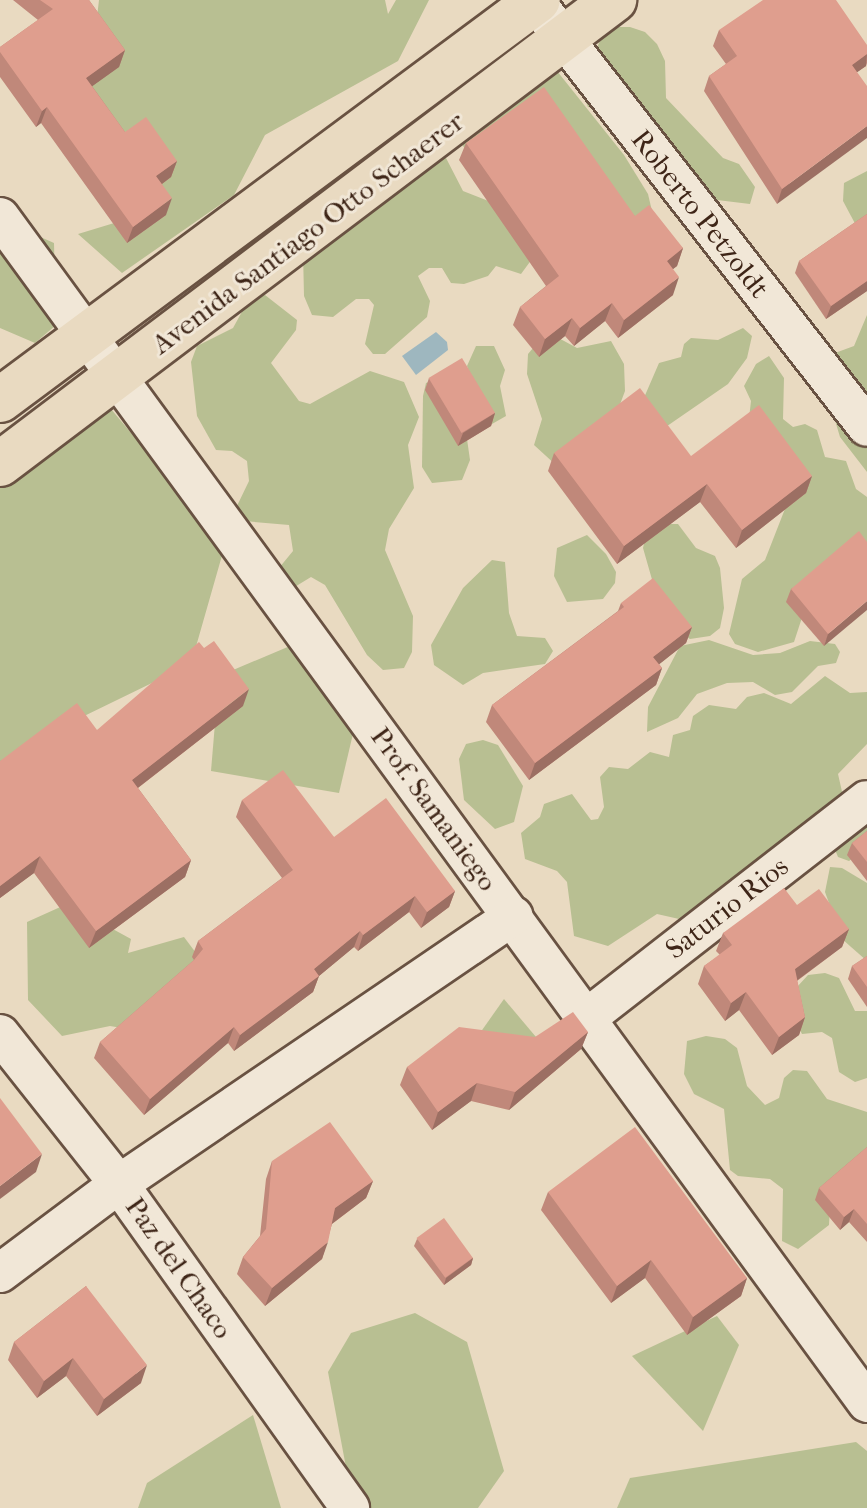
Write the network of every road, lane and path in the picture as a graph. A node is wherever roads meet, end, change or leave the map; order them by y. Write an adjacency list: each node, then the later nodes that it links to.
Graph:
1 (614, 0): 3 (main road, Avenida Santiago Otto Schaerer)
2 (535, 1): 3 (street, Roberto Petzoldt); 5 (main road, Avenida Santiago Otto Schaerer)
3 (562, 39): 6 (main road, Avenida Santiago Otto Schaerer); 8 (street, Roberto Petzoldt)
4 (0, 217): 5 (street, Prof. Samaniego)
5 (86, 337): 6 (street, Prof. Samaniego); 7 (main road, Avenida Santiago Otto Schaerer)
6 (117, 380): 9 (main road, Avenida Santiago Otto Schaerer); 11 (street, Prof. Samaniego)
7 (0, 400)
8 (867, 427)
9 (0, 464)
10 (867, 800): 12 (street, Saturio Rios)
11 (513, 916): 12 (street, Prof. Samaniego); 14 (street)
12 (588, 1017): 16 (street, Prof. Samaniego)
13 (0, 1034): 14 (street, Paz del Chaco)
14 (119, 1184): 15 (street); 17 (street, Paz del Chaco)
15 (0, 1273)
16 (867, 1403)
17 (350, 1508)

